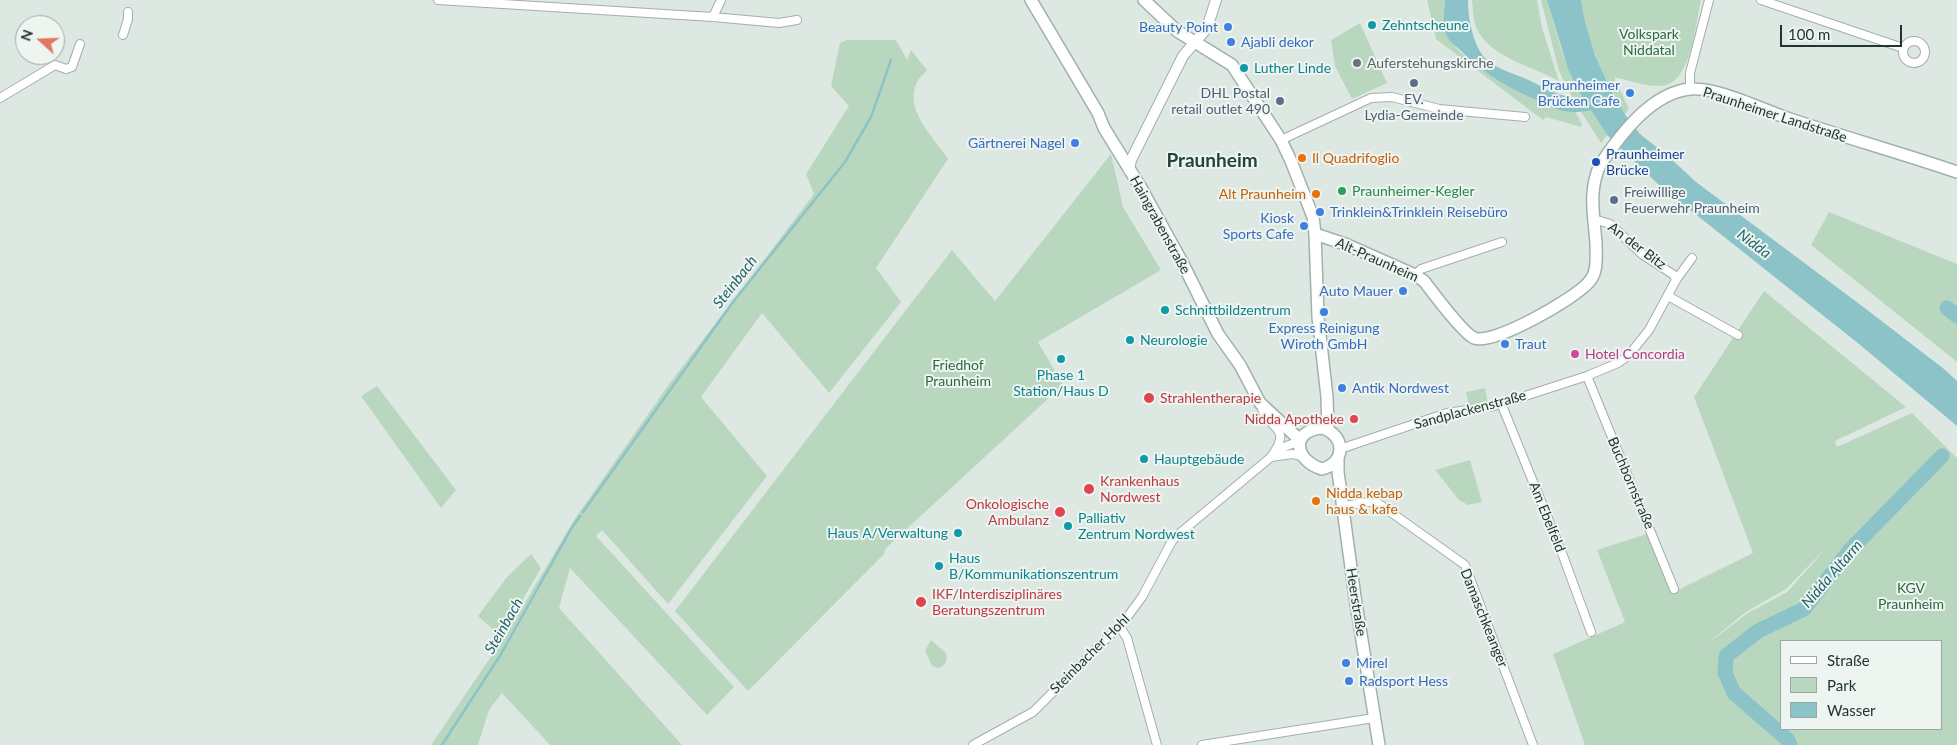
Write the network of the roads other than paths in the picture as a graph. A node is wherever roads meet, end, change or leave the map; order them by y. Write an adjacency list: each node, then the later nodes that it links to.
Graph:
1 (438, 0): 8 (street)
2 (720, 0): 10 (street)
3 (1031, 0): 21 (main road, Haingrabenstraße)
4 (1144, 0): 13 (main road)
5 (1709, 0): 16 (street)
6 (1761, 0): 15 (street)
7 (1216, 1): 13 (street)
8 (518, 2): 10 (street)
9 (128, 12): 12 (street)
10 (712, 17): 11 (street)
11 (797, 20)
12 (123, 35)
13 (1194, 41): 19 (main road); 21 (street)
14 (80, 44): 17 (street)
15 (1904, 48)
16 (1690, 89): 20 (main road, Praunheimer Landstraße); 22 (main road, Praunheimer Landstraße)
17 (0, 98)
18 (1525, 117): 19 (street)
19 (1281, 140): 24 (main road)
20 (1611, 150): 23 (main road, Alt-Praunheim)
21 (1129, 170): 32 (main road, Haingrabenstraße)
22 (1957, 172)
23 (1594, 219): 27 (main road, Alt-Praunheim); 28 (street, An der Bitz)
24 (1315, 234): 27 (main road, Alt-Praunheim); 34 (main road)
25 (1502, 242): 27 (street)
26 (1692, 258): 28 (street, Sandplackenstraße)
27 (1415, 275)
28 (1676, 280): 29 (street, Sandplackenstraße)
29 (1668, 296): 30 (street); 31 (street, Sandplackenstraße)
30 (1738, 335)
31 (1587, 376): 33 (street, Sandplackenstraße); 41 (street, Buchbornstraße)
32 (1260, 403): 35 (main road, Haingrabenstraße); 36 (street)
33 (1501, 403): 37 (street, Sandplackenstraße); 43 (street, Am Ebelfeld)
34 (1328, 430): 35 (main road); 37 (main road)
35 (1300, 441): 36 (street, Steinbacher Hohl); 38 (main road)
36 (1274, 453): 38 (street); 42 (street, Steinbacher Hohl)
37 (1339, 453): 39 (main road); 40 (main road, Heerstraße)
38 (1302, 456): 39 (main road)
39 (1322, 469): 40 (main road)
40 (1344, 506): 44 (main road, Heerstraße); 49 (street, Damaschkeanger)
41 (1674, 589)
42 (1120, 627): 45 (street, Steinbacher Hohl); 46 (street)
43 (1590, 632)
44 (1374, 718): 47 (street); 48 (main road, Heerstraße)
45 (972, 745)
46 (1157, 745)
47 (1202, 745)
48 (1379, 745)
49 (1533, 745)

